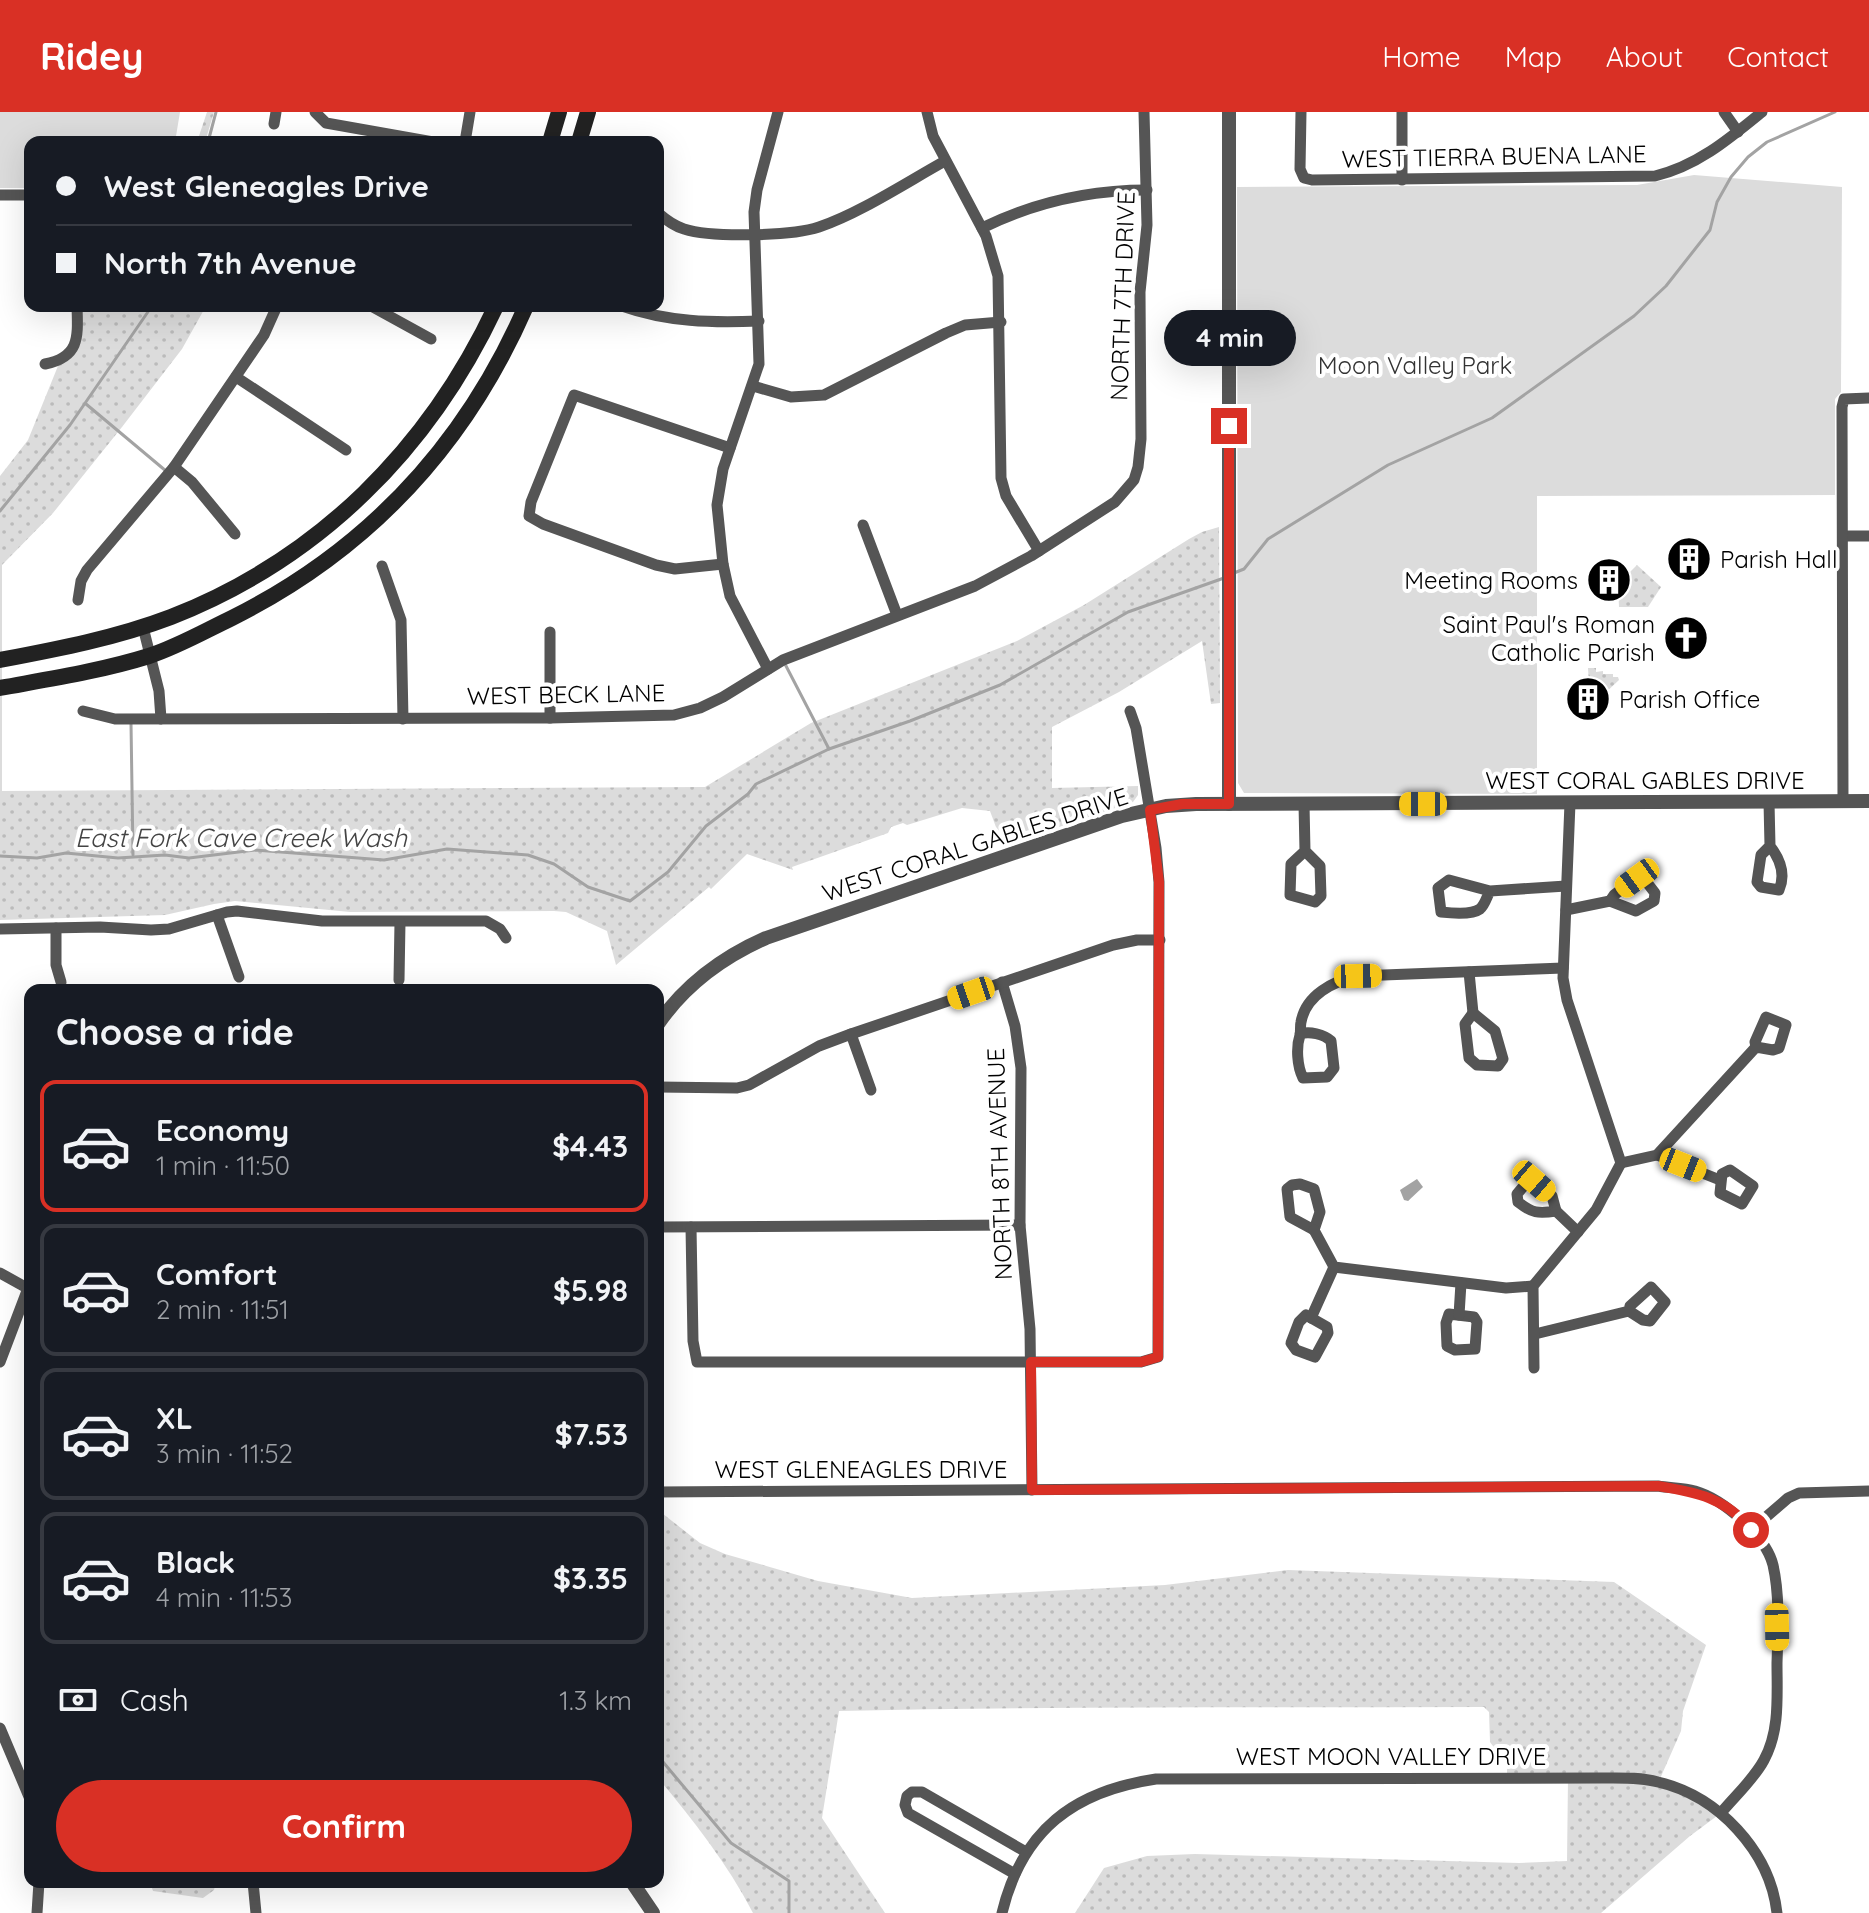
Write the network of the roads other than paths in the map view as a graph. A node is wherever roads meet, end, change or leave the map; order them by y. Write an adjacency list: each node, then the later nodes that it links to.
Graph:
1 (317, 112): 14 (street)
2 (470, 112): 15 (street)
3 (559, 112): 16 (main road)
4 (588, 112): 17 (main road)
5 (778, 112): 25 (street)
6 (927, 112): 18 (street)
7 (1144, 112): 20 (street, NORTH 7TH DRIVE)
8 (1229, 112): 67 (street)
9 (1301, 112): 19 (street, WEST TIERRA BUENA LANE)
10 (1402, 112): 19 (street)
11 (1724, 112): 13 (street)
12 (1762, 112): 13 (street, WEST TIERRA BUENA LANE)
13 (1738, 132): 19 (street, WEST TIERRA BUENA LANE)
14 (399, 136)
15 (466, 136)
16 (552, 136)
17 (581, 136)
18 (945, 161): 24 (street); 25 (street)
19 (1402, 180)
20 (1147, 190): 24 (street); 42 (street, NORTH 7TH DRIVE)
21 (0, 195): 22 (street)
22 (24, 195)
23 (664, 217): 25 (street)
24 (982, 228): 33 (street)
25 (754, 233): 32 (street)
26 (77, 312): 35 (street)
27 (274, 312): 36 (street)
28 (382, 312): 34 (street)
29 (493, 312): 52 (main road)
30 (523, 312): 54 (main road)
31 (645, 312): 32 (street)
32 (759, 321): 37 (street)
33 (1001, 322): 37 (street); 47 (street)
34 (431, 339)
35 (45, 364)
36 (236, 377): 40 (street); 41 (street)
37 (753, 386): 39 (street)
38 (1869, 398): 45 (street)
39 (730, 448): 48 (street); 48 (street)
40 (346, 450)
41 (174, 467): 44 (street); 50 (street)
42 (1134, 480): 47 (street, WEST BECK LANE)
43 (863, 525): 51 (street)
44 (235, 534)
45 (1843, 536): 46 (street); 63 (street)
46 (1869, 536)
47 (1039, 551): 51 (street, WEST BECK LANE)
48 (723, 564): 56 (street)
49 (382, 566): 62 (street)
50 (78, 600)
51 (897, 615): 56 (street, WEST BECK LANE)
52 (143, 627): 54 (street); 55 (main road)
53 (550, 632): 60 (street)
54 (150, 655): 57 (main road); 61 (street)
55 (0, 660)
56 (768, 669): 60 (street, WEST BECK LANE)
57 (0, 688)
58 (83, 711): 61 (street, WEST BECK LANE)
59 (1130, 711): 69 (street)
60 (550, 718): 62 (street, WEST BECK LANE)
61 (161, 719): 62 (street, WEST BECK LANE)
62 (403, 719)
63 (1843, 801): 64 (street, WEST CORAL GABLES DRIVE); 65 (street, WEST CORAL GABLES DRIVE)
64 (1869, 801)
65 (1769, 802): 66 (street, WEST CORAL GABLES DRIVE); 70 (street)
66 (1570, 803): 68 (street, WEST CORAL GABLES DRIVE); 72 (street)
67 (1229, 804): 68 (street, WEST CORAL GABLES DRIVE); 69 (street, WEST CORAL GABLES DRIVE)
68 (1304, 804): 71 (street)
69 (1150, 810): 81 (street); 89 (street, WEST CORAL GABLES DRIVE)
70 (1770, 846)
71 (1305, 851)
72 (1566, 886): 73 (street); 75 (street)
73 (1490, 891): 73 (street)
74 (1610, 901): 75 (street)
75 (1566, 910): 82 (street)
76 (217, 915): 77 (street); 78 (street); 84 (street)
77 (400, 922): 80 (street); 85 (street)
78 (56, 928): 79 (street); 86 (street)
79 (0, 929)
80 (506, 938)
81 (1160, 940): 87 (street); 115 (street)
82 (1563, 968): 83 (street); 96 (street)
83 (1469, 972): 88 (street); 91 (street)
84 (239, 977)
85 (399, 980)
86 (61, 982)
87 (1002, 982): 90 (street); 99 (street, NORTH 8TH AVENUE)
88 (1473, 1013): 88 (street)
89 (664, 1017)
90 (851, 1034): 93 (street); 94 (street)
91 (1300, 1034): 91 (street)
92 (1756, 1047): 95 (street)
93 (664, 1088)
94 (871, 1090)
95 (1657, 1155): 96 (street); 97 (street)
96 (1621, 1163): 103 (street)
97 (1720, 1180)
98 (1556, 1211): 103 (street)
99 (1020, 1225): 101 (street); 115 (street, NORTH 8TH AVENUE)
100 (664, 1227): 101 (street)
101 (691, 1227): 115 (street)
102 (1314, 1230): 104 (street)
103 (1578, 1232): 108 (street)
104 (1334, 1267): 107 (street); 112 (street)
105 (0, 1273): 106 (street)
106 (24, 1283)
107 (1461, 1283): 108 (street); 111 (street)
108 (1533, 1286): 113 (street)
109 (24, 1296): 114 (street)
110 (1629, 1311): 113 (street)
111 (1459, 1315)
112 (1311, 1318)
113 (1535, 1334): 116 (street)
114 (0, 1362)
115 (1031, 1362): 117 (street, NORTH 8TH AVENUE)
116 (1534, 1368)
117 (1032, 1490): 119 (street, WEST GLENEAGLES DRIVE); 120 (street, WEST GLENEAGLES DRIVE)
118 (1869, 1491): 120 (street)
119 (664, 1492)
120 (1751, 1530): 123 (street, WEST GLENEAGLES DRIVE)
121 (0, 1728): 122 (street)
122 (24, 1785)
123 (1721, 1813): 124 (street, WEST MOON VALLEY DRIVE); 133 (street, WEST MOON VALLEY DRIVE)
124 (1026, 1852): 125 (street, WEST MOON VALLEY DRIVE); 125 (street)
125 (1015, 1874): 132 (street, WEST MOON VALLEY DRIVE)
126 (39, 1888): 129 (street)
127 (254, 1888): 130 (street)
128 (636, 1888): 131 (street)
129 (37, 1913)
130 (256, 1913)
131 (653, 1913)
132 (1002, 1913)
133 (1777, 1913)

